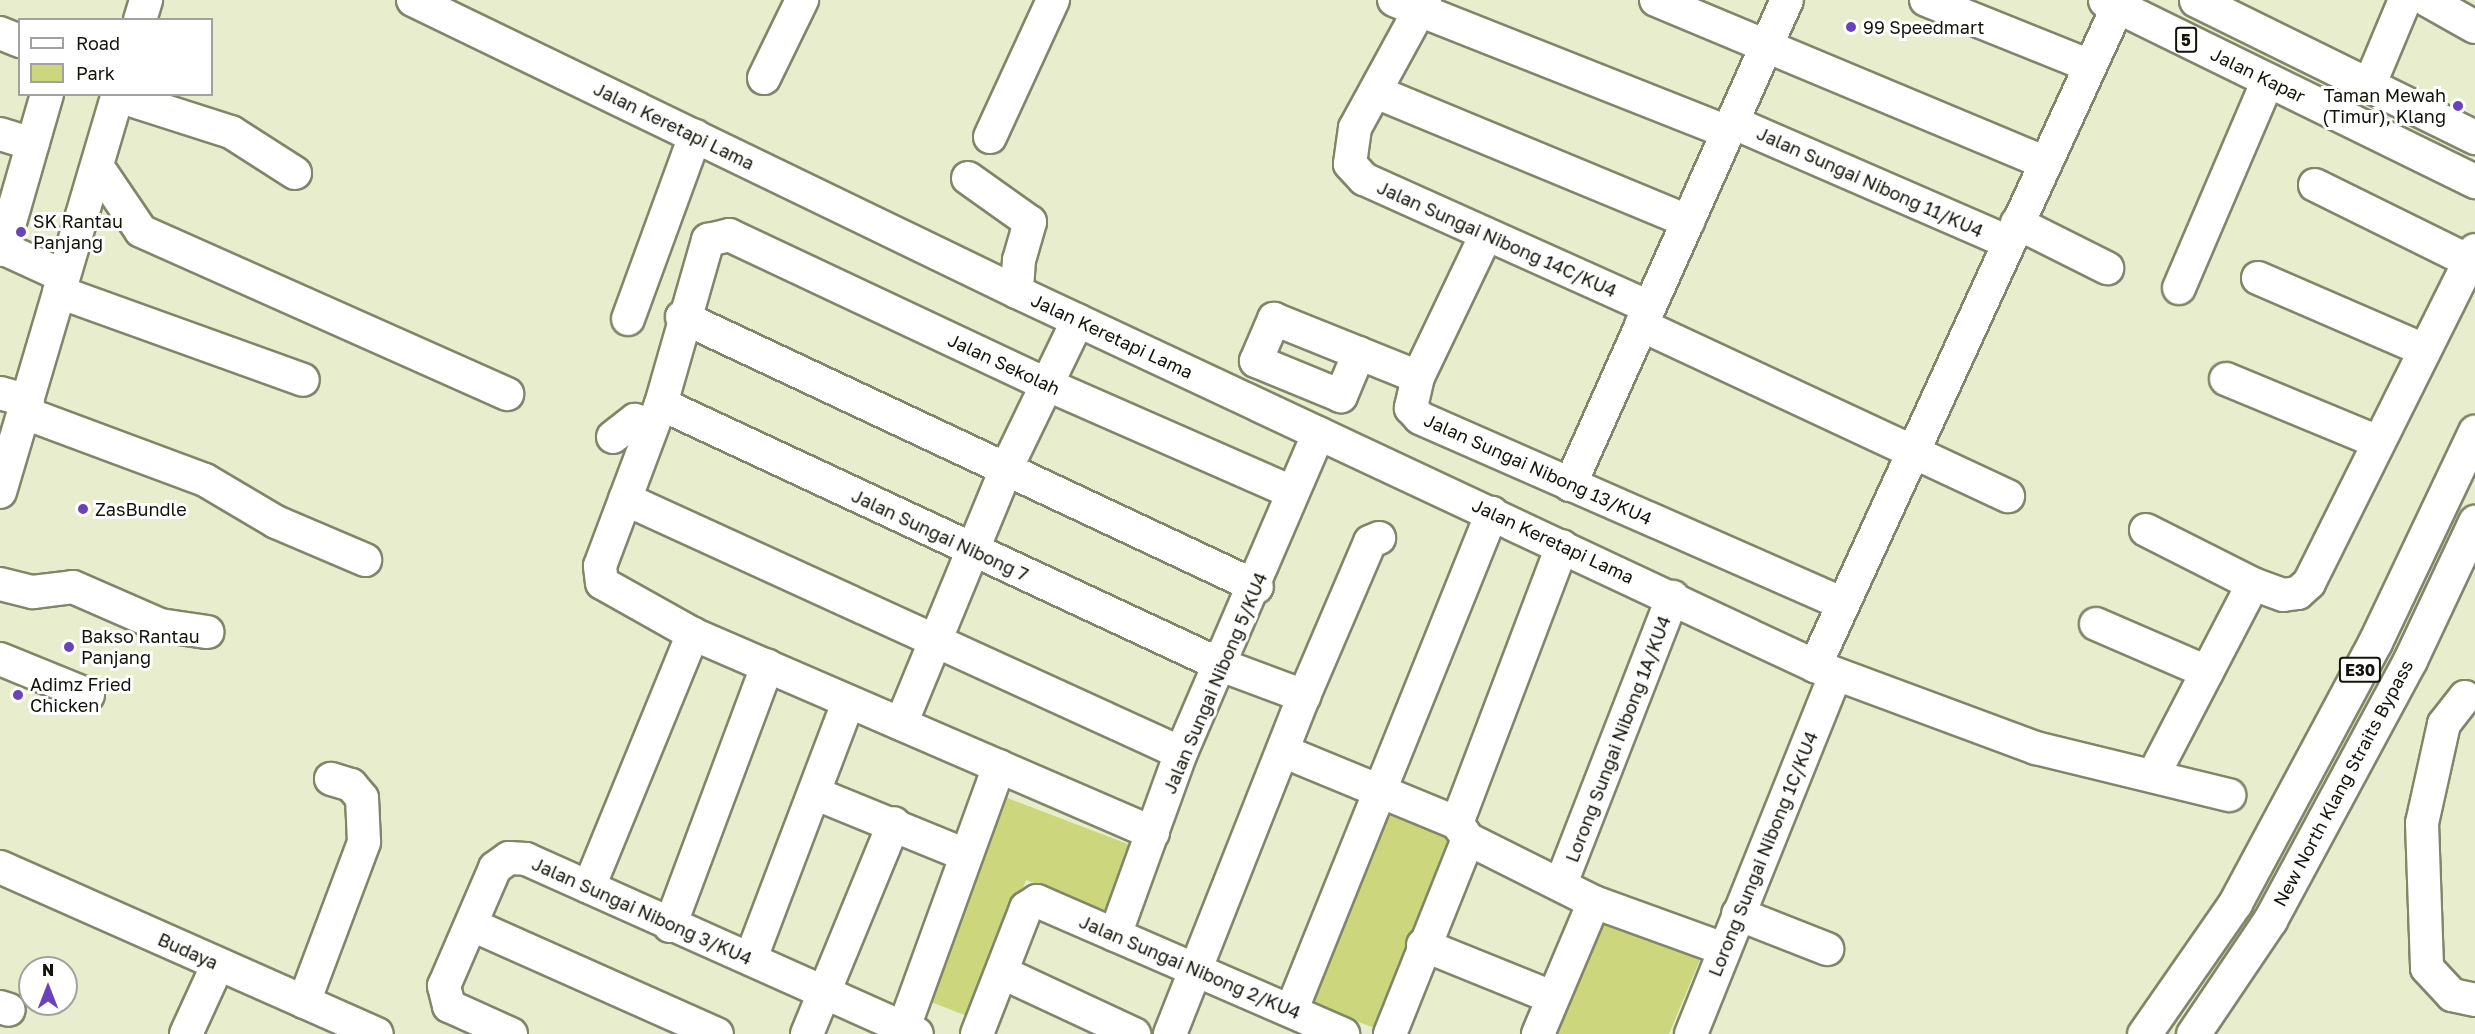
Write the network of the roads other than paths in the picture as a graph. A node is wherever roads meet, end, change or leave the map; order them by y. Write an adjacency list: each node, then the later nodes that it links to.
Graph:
1 (146, 0): 13 (street)
2 (413, 0): 28 (street, Jalan Keretapi Lama)
3 (1053, 0): 29 (street)
4 (1656, 0): 17 (street)
5 (1786, 0): 17 (street)
6 (1926, 0): 18 (street)
7 (2196, 0): 21 (highway, 5)
8 (2405, 0): 21 (street)
9 (2427, 0): 14 (street)
10 (2112, 3): 18 (street, Lorong Sungai Nibong 1C/KU4); 20 (highway, Jalan Kapar / 5)
11 (791, 4): 19 (street)
12 (1413, 4): 22 (street); 26 (street, Jalan Sungai Nibong 11/KU4)
13 (141, 18)
14 (2475, 27)
15 (0, 33): 16 (street)
16 (18, 40)
17 (1767, 45): 26 (street); 32 (street)
18 (2091, 66): 32 (street, Lorong Sungai Nibong 1C/KU4)
19 (764, 78)
20 (2268, 80): 36 (highway, Jalan Kapar / 5); 46 (street)
21 (2369, 86): 30 (highway, 5)
22 (1376, 92): 38 (street); 40 (street, Jalan Sungai Nibong 14C/KU4)
23 (46, 96): 31 (street)
24 (118, 96): 33 (street)
25 (121, 96): 34 (street)
26 (1730, 127): 38 (street); 39 (street, Jalan Sungai Nibong 11/KU4)
27 (0, 134): 31 (street)
28 (695, 136): 47 (street, Jalan Keretapi Lama); 50 (street)
29 (990, 137)
30 (2475, 137)
31 (32, 144): 41 (street)
32 (2045, 163): 39 (street, Lorong Sungai Nibong 1C/KU4)
33 (97, 166): 45 (street); 58 (street)
34 (295, 173)
35 (968, 178): 47 (street)
36 (2475, 181)
37 (2315, 185): 42 (street)
38 (1688, 221): 48 (street)
39 (2012, 233): 43 (street, Jalan Sungai Nibong 11/KU4); 65 (street, Lorong Sungai Nibong 1C/KU4)
40 (1486, 235): 48 (street, Jalan Sungai Nibong 14C/KU4); 54 (street, Jalan Sungai Nibong 13/KU4)
41 (1, 249): 45 (street)
42 (2472, 255): 52 (street)
43 (2106, 268)
44 (2258, 278): 52 (street)
45 (61, 284): 56 (street); 59 (street)
46 (2179, 288)
47 (1017, 292): 51 (street, Jalan Keretapi Lama)
48 (1645, 316): 65 (street, Jalan Sungai Nibong 14C/KU4); 67 (street)
49 (682, 317): 57 (street, Jalan Sekolah); 60 (street); 66 (street)
50 (628, 319)
51 (1078, 320): 57 (street); 62 (street, Jalan Keretapi Lama)
52 (2422, 349): 64 (street)
53 (1359, 353): 54 (street)
54 (1418, 377): 67 (street, Jalan Sungai Nibong 13/KU4)
55 (2226, 379): 64 (street)
56 (303, 380)
57 (1048, 385): 66 (street); 69 (street, Jalan Sekolah)
58 (507, 394)
59 (18, 402): 68 (street); 78 (street)
60 (655, 415): 63 (street); 71 (street); 77 (street, Jalan Sungai Nibong 7)
61 (2475, 431): 143 (highway, New North Klang Straits Bypass / E30)
62 (1319, 433): 69 (street, Jalan Sungai Nibong 5/KU4); 72 (street, Jalan Keretapi Lama)
63 (614, 437)
64 (2378, 442): 80 (street)
65 (1909, 453): 70 (street, Jalan Sungai Nibong 14C/KU4); 83 (street, Lorong Sungai Nibong 1C/KU4)
66 (1006, 469): 77 (street); 81 (street)
67 (1570, 484): 83 (street, Jalan Sungai Nibong 13/KU4)
68 (0, 492)
69 (1292, 492): 81 (street, Jalan Sungai Nibong 5/KU4)
70 (2008, 496)
71 (625, 499): 86 (street); 87 (street)
72 (1492, 513): 76 (street, Jalan Keretapi Lama); 103 (street)
73 (2475, 522): 144 (highway, New North Klang Straits Bypass / E30)
74 (2146, 530): 80 (street)
75 (1379, 538): 94 (street)
76 (1563, 546): 82 (street, Jalan Keretapi Lama); 107 (street)
77 (972, 550): 87 (street); 89 (street, Jalan Sungai Nibong 7)
78 (365, 560)
79 (0, 584): 85 (street)
80 (2253, 584): 92 (street)
81 (1257, 587): 89 (street, Jalan Sungai Nibong 5/KU4)
82 (1673, 597): 91 (street, Jalan Keretapi Lama); 111 (street, Lorong Sungai Nibong 1A/KU4)
83 (1842, 603): 91 (street, Lorong Sungai Nibong 1C/KU4)
84 (2096, 624): 92 (street)
85 (207, 632)
86 (693, 634): 90 (street); 112 (street)
87 (936, 640): 97 (street); 99 (street)
88 (0, 659): 93 (street)
89 (1221, 665): 94 (street, Jalan Sungai Nibong 7); 99 (street, Jalan Sungai Nibong 5/KU4)
90 (767, 666): 96 (street); 116 (street)
91 (1825, 671): 101 (street, Jalan Keretapi Lama); 114 (street, Lorong Sungai Nibong 1C/KU4)
92 (2207, 672): 101 (street)
93 (88, 695)
94 (1304, 696): 98 (street)
95 (2465, 697): 127 (street)
96 (848, 702): 97 (street); 104 (street)
97 (901, 724): 100 (street)
98 (1286, 752): 103 (street); 123 (street)
99 (1181, 753): 108 (street, Jalan Sungai Nibong 5/KU4)
100 (999, 766): 108 (street); 109 (street)
101 (2154, 774): 105 (street, Jalan Keretapi Lama)
102 (331, 779): 128 (street)
103 (1378, 791): 107 (street); 129 (street)
104 (814, 793): 106 (street); 121 (street)
105 (2229, 795)
106 (894, 823): 109 (street); 125 (street)
107 (1462, 831): 111 (street); 118 (street)
108 (1153, 833): 117 (street, Jalan Sungai Nibong 5/KU4)
109 (966, 855): 130 (street)
110 (0, 867): 122 (street, Budaya)
111 (1562, 881): 113 (street)
112 (588, 887): 115 (street, Jalan Sungai Nibong 3/KU4); 116 (street, Jalan Sungai Nibong 3/KU4)
113 (1593, 902): 120 (street); 126 (street)
114 (1738, 914): 119 (street); 120 (street, Lorong Sungai Nibong 1C/KU4)
115 (472, 925): 133 (street, Jalan Sungai Nibong 3/KU4); 134 (street)
116 (670, 926): 121 (street, Jalan Sungai Nibong 3/KU4)
117 (1115, 935): 123 (street, Jalan Sungai Nibong 2/KU4); 124 (street, Jalan Sungai Nibong 2/KU4)
118 (1424, 945): 126 (street); 140 (street)
119 (1827, 949)
120 (1724, 950): 142 (street, Lorong Sungai Nibong 1C/KU4)
121 (751, 958): 125 (street, Jalan Sungai Nibong 3/KU4)
122 (218, 964): 128 (street, Budaya); 131 (street)
123 (1200, 970): 129 (street, Jalan Sungai Nibong 2/KU4); 138 (street)
124 (1003, 972): 136 (street); 137 (street)
125 (822, 994): 130 (street, Jalan Sungai Nibong 3/KU4); 135 (street)
126 (1552, 997): 141 (street)
127 (2475, 1000)
128 (304, 1002): 132 (street, Budaya)
129 (1292, 1009): 139 (street, Jalan Sungai Nibong 2/KU4)
130 (910, 1032)
131 (186, 1034)
132 (377, 1034)
133 (511, 1034)
134 (717, 1034)
135 (807, 1034)
136 (977, 1034)
137 (1134, 1034)
138 (1170, 1034)
139 (1343, 1034)
140 (1390, 1034)
141 (1538, 1034)
142 (1691, 1034)
143 (2144, 1034)
144 (2193, 1034)

